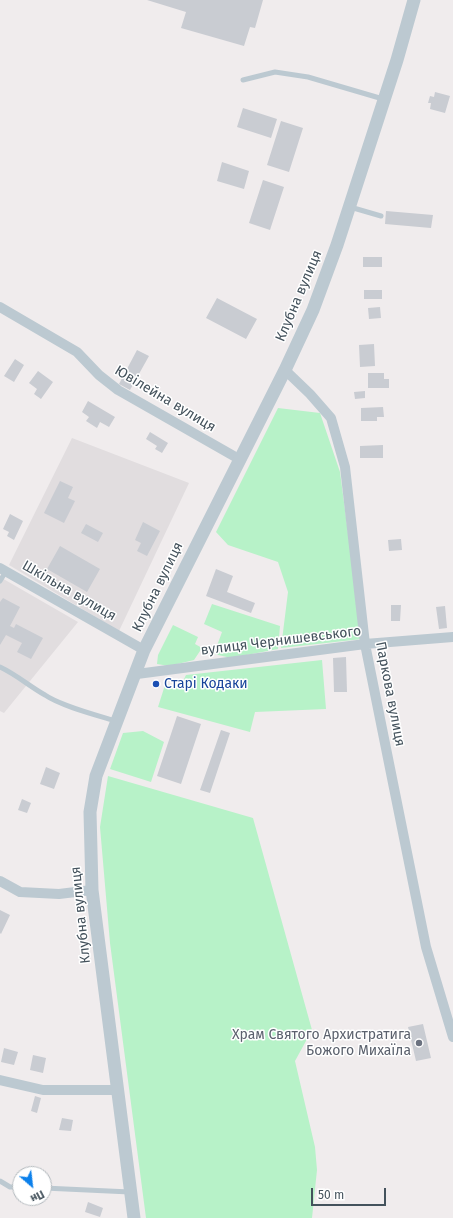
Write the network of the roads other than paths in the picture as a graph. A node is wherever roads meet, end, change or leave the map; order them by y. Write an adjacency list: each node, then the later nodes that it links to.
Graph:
1 (414, 0): 3 (street, Клубна вулиця)
2 (243, 80): 3 (lane)
3 (384, 99): 4 (street, Клубна вулиця)
4 (350, 207): 5 (lane); 7 (street, Клубна вулиця)
5 (381, 216)
6 (0, 307): 8 (street, Ювілейна вулиця)
7 (285, 370): 8 (street, Клубна вулиця); 12 (street, Паркова вулиця)
8 (239, 459): 13 (street, Клубна вулиця)
9 (3, 570): 10 (lane); 13 (street, Шкільна вулиця)
10 (0, 581)
11 (453, 637): 12 (street, вулиця Чернишевського)
12 (365, 644): 15 (street, вулиця Чернишевського); 19 (street, Паркова вулиця)
13 (144, 650): 15 (street, Клубна вулиця)
14 (0, 667): 16 (lane)
15 (137, 674): 16 (street, Клубна вулиця)
16 (116, 721): 18 (street, Клубна вулиця)
17 (0, 881): 18 (street)
18 (92, 890): 21 (street, Клубна вулиця)
19 (453, 1037)
20 (0, 1080): 21 (street)
21 (117, 1090): 25 (street, Клубна вулиця)
22 (0, 1181): 23 (lane)
23 (12, 1187)
24 (52, 1188): 25 (lane)
25 (131, 1192): 26 (street, Клубна вулиця)
26 (134, 1218)

